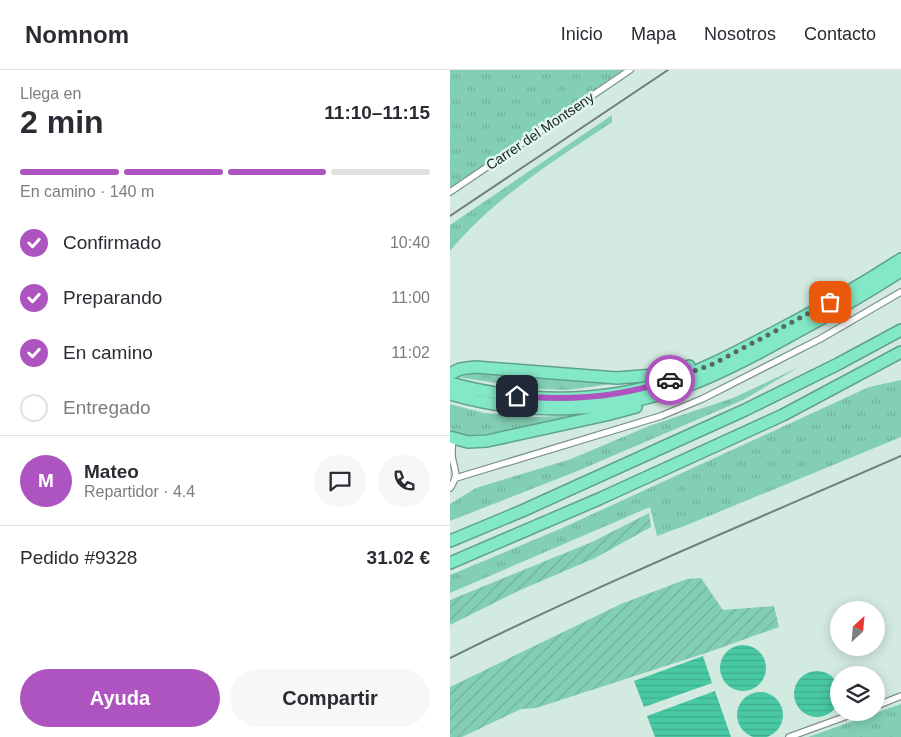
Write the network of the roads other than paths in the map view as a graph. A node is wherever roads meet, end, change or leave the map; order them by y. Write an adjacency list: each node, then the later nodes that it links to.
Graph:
1 (630, 70): 2 (street, Carrer del Montseny)
2 (450, 192)
3 (901, 259): 7 (highway)
4 (901, 270): 10 (highway)
5 (901, 292): 12 (street)
6 (901, 330): 14 (highway)
7 (746, 347): 9 (highway); 9 (highway)
8 (901, 352): 15 (highway)
9 (450, 384): 10 (highway)
10 (691, 384): 11 (highway)
11 (451, 438): 12 (street)
12 (456, 478): 13 (street)
13 (450, 488)
14 (450, 541)
15 (450, 563)
16 (901, 696): 17 (street)
17 (885, 702)
18 (833, 721): 19 (street)
19 (789, 737)

